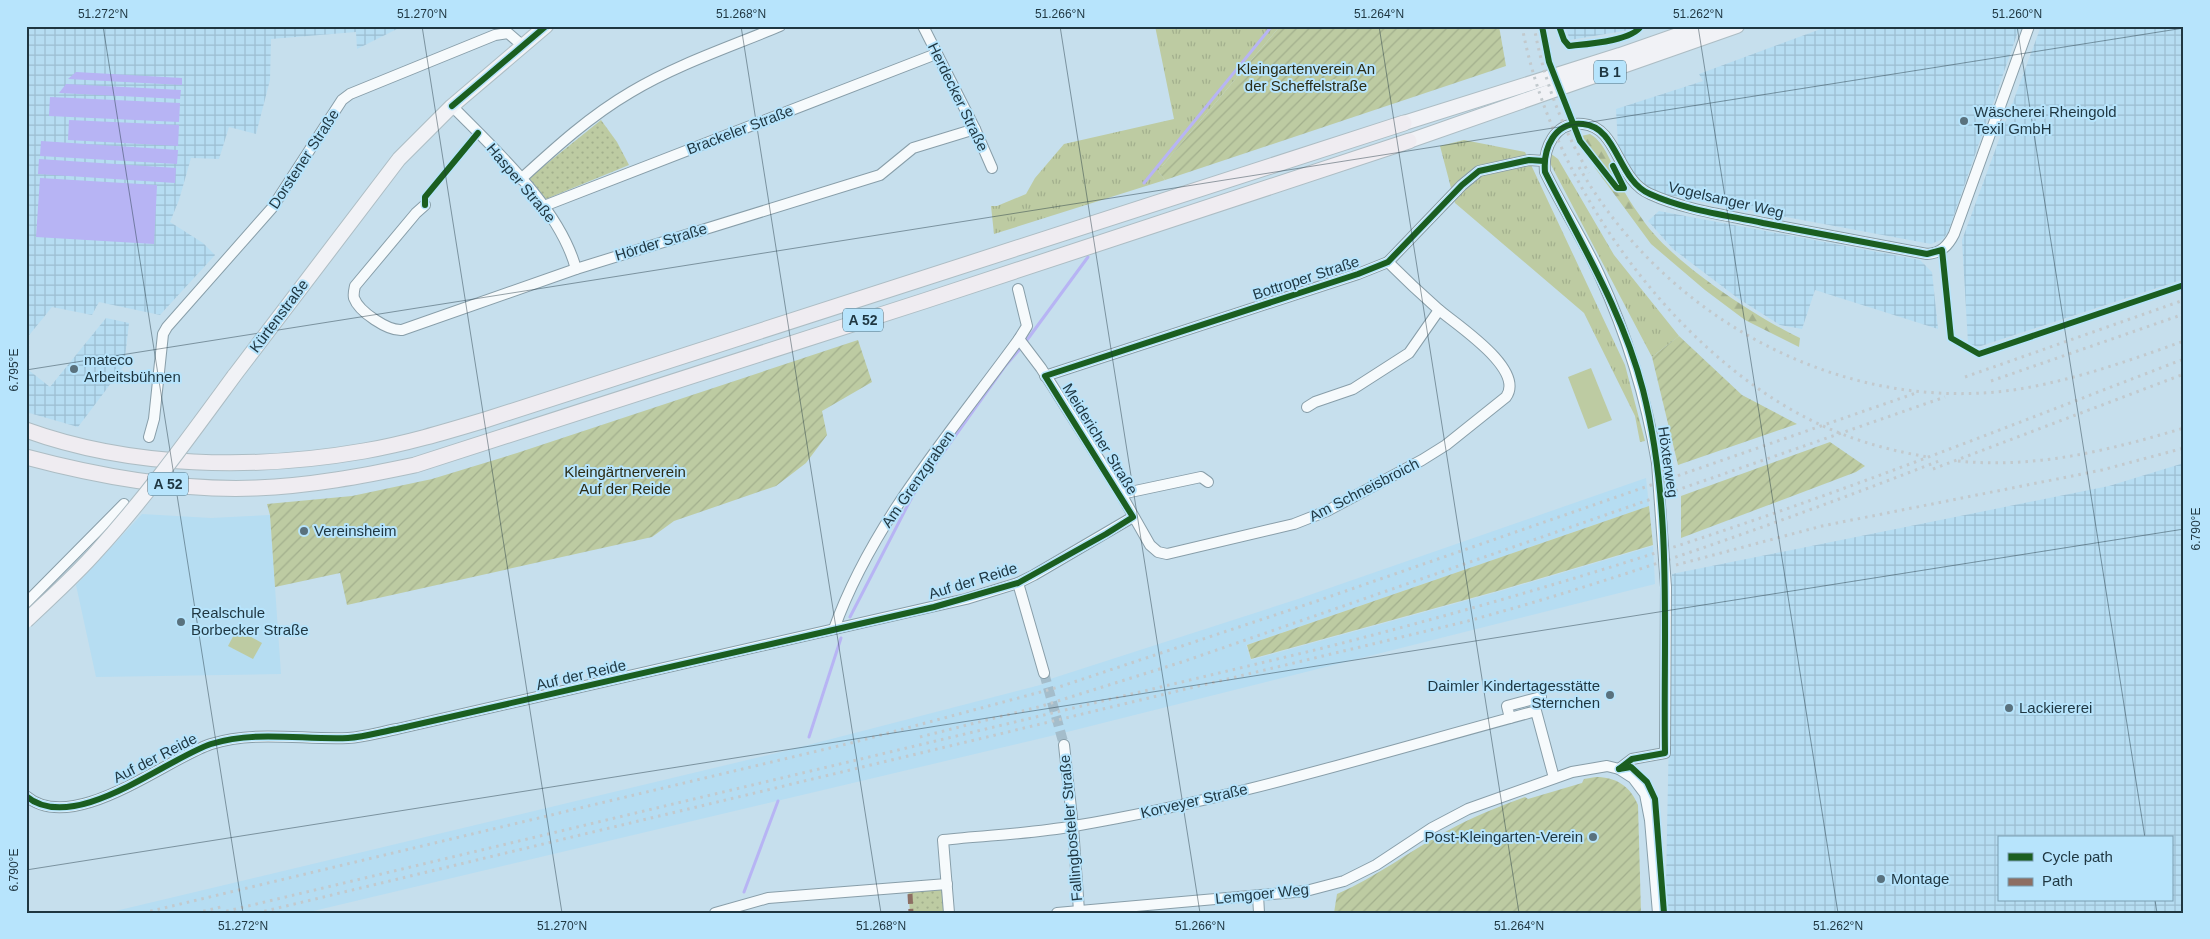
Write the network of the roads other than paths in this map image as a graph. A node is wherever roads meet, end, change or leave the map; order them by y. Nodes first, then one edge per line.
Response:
1 (546, 26) edge
2 (780, 26) edge
3 (923, 26) edge
4 (1703, 26) edge
5 (1737, 26) edge
6 (2029, 26) edge
7 (523, 46) junction
8 (936, 54) junction
9 (452, 106) junction
10 (1404, 123) joint
11 (975, 129) junction
12 (1409, 140) joint
13 (1547, 147) joint
14 (1544, 161) junction
15 (992, 168) dead end
16 (521, 179) junction
17 (425, 205) dead end
18 (544, 206) junction
19 (1388, 262) junction
20 (576, 269) junction
21 (1018, 289) dead end
22 (1439, 310) junction
23 (1019, 339) junction
24 (1046, 376) junction
25 (1307, 407) dead end
26 (26, 430) edge
27 (149, 437) dead end
28 (26, 457) edge
29 (1208, 482) dead end
30 (1121, 494) junction
31 (124, 504) dead end
32 (1133, 517) junction
33 (1018, 583) junction
34 (26, 603) edge
35 (26, 621) edge
36 (834, 629) junction
37 (1044, 673) tunnel mouth
38 (1536, 711) junction
39 (1510, 718) junction
40 (1064, 744) tunnel mouth
41 (1619, 769) junction
42 (1554, 778) junction
43 (26, 796) edge
44 (1073, 826) junction
45 (947, 884) junction
46 (1258, 895) junction
47 (1078, 911) junction
48 (715, 913) edge
49 (949, 913) edge
50 (1058, 913) edge
51 (1260, 913) edge
52 (1658, 913) edge

1 - 7 main road, Kürtenstraße
2 - 16 street
3 - 8 street, Herdecker Straße
4 - 10 main road, B 1
5 - 12 main road, B 1
6 - 13 street, Vogelsanger Weg
7 - 9 main road, Kürtenstraße
7 - 27 street, Dorstener Straße
8 - 11 street, Herdecker Straße
8 - 18 street, Brackeler Straße
9 - 16 street, Hasper Straße
9 - 35 main road, Kürtenstraße, bridge
10 - 26 highway, A 52
11 - 15 street, Herdecker Straße
11 - 20 street, Hörder Straße
12 - 28 highway, A 52
13 - 14 street, Höxterweg
14 - 19 street, Bottroper Straße
14 - 41 street, Höxterweg, bridge
16 - 18 street, Hasper Straße
17 - 20 street, Hörder Straße
18 - 20 street, Hasper Straße
19 - 22 street
19 - 24 street, Bottroper Straße
21 - 23 street
22 - 25 street
22 - 32 street, Am Schneisbroich
23 - 24 street, Meidericher Straße
23 - 36 street, Am Grenzgraben
24 - 30 street, Meidericher Straße
29 - 30 street, Meidericher Straße
30 - 32 street, Meidericher Straße
31 - 34 street
32 - 33 street, Auf der Reide
33 - 36 street, Auf der Reide
33 - 37 street
36 - 43 street, Auf der Reide
38 - 39 street, Korveyer Straße
38 - 39 street
38 - 42 street
39 - 44 street, Korveyer Straße
40 - 44 street, Fallingbosteler Straße
41 - 42 street, Lemgoer Weg
41 - 52 street
42 - 46 street, Lemgoer Weg
44 - 45 street, Korveyer Straße
44 - 47 street, Fallingbosteler Straße
45 - 48 street
45 - 49 street, Korveyer Straße
46 - 47 street, Lemgoer Weg
46 - 51 street
47 - 50 street, Lemgoer Weg

